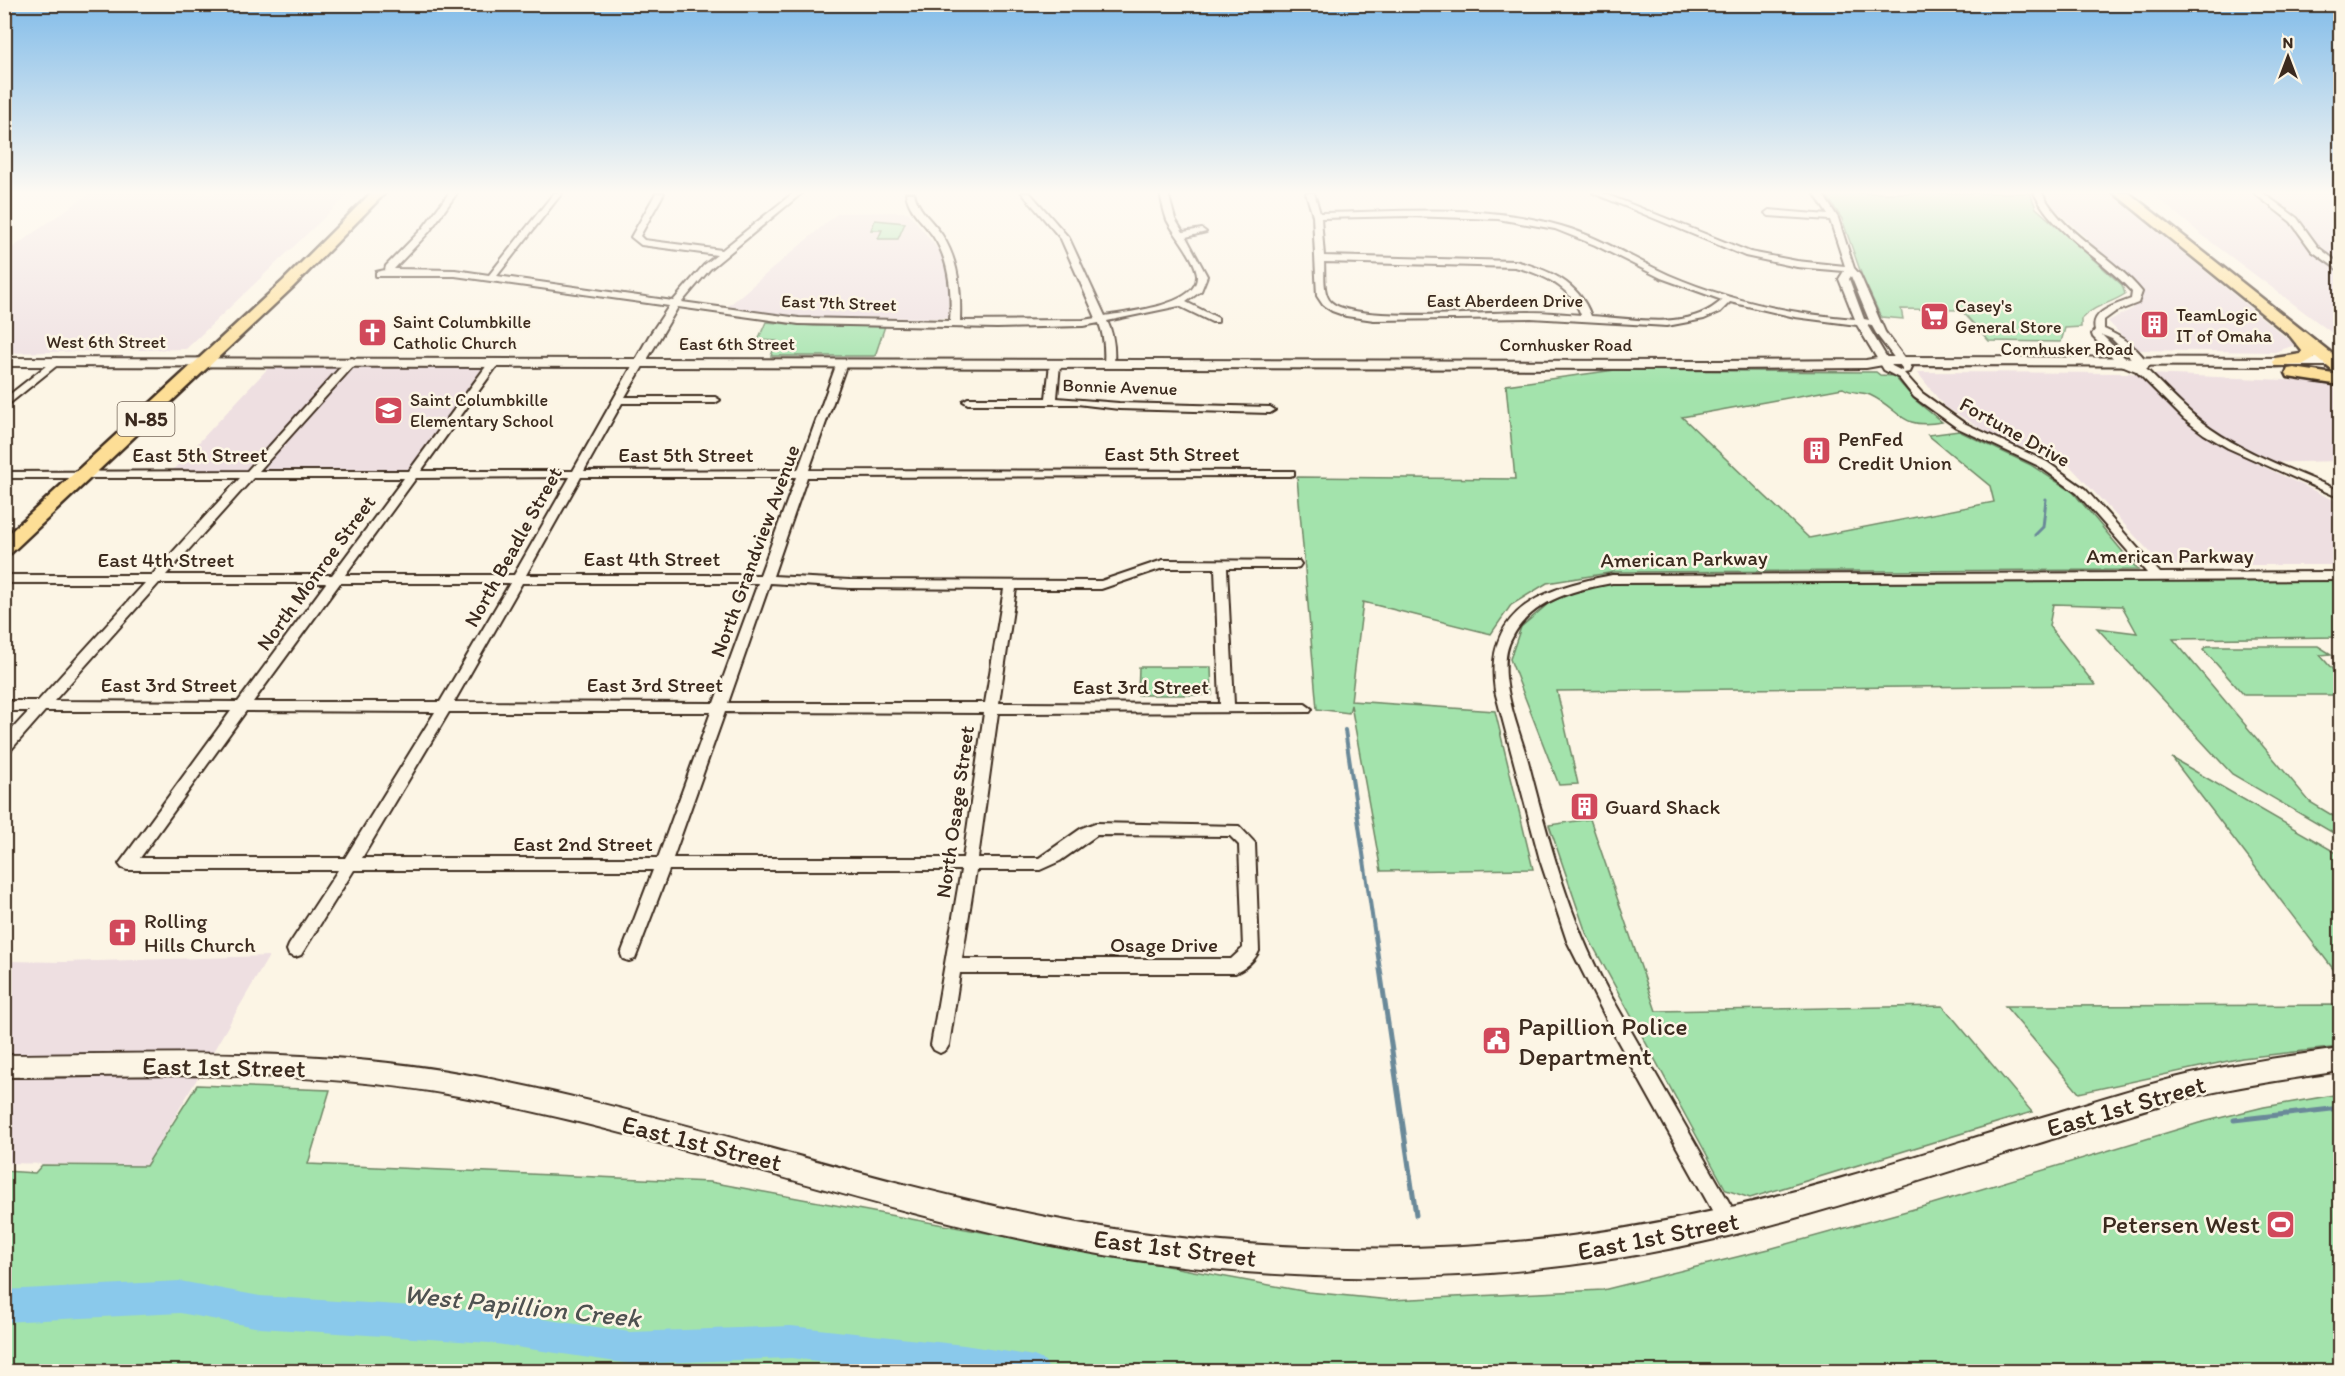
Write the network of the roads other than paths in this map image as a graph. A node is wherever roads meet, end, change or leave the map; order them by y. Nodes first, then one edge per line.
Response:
1 (302, 257) edge
2 (314, 257) edge
3 (399, 257) edge
4 (507, 257) edge
5 (719, 257) edge
6 (949, 257) edge
7 (1074, 257) edge
8 (1193, 257) edge
9 (1628, 257) edge
10 (1764, 257) edge
11 (1846, 257) edge
12 (2098, 257) edge
13 (2201, 257) edge
14 (2219, 257) edge
15 (2326, 257) edge
16 (1320, 259) joint
17 (2340, 268) edge
18 (1850, 269) junction
19 (491, 278) junction
20 (1729, 298) junction
21 (1180, 303) junction
22 (675, 304) junction
23 (1587, 318) junction
24 (1102, 320) junction
25 (1215, 320) dead end
26 (1860, 322) junction
27 (1876, 323) junction
28 (955, 324) junction
29 (2100, 331) junction
30 (2293, 331) junction
31 (2339, 360) edge
32 (202, 361) junction
33 (4, 362) edge
34 (56, 362) junction
35 (352, 362) junction
36 (2123, 362) junction
37 (494, 363) junction
38 (639, 363) junction
39 (842, 363) junction
40 (1266, 363) joint
41 (1055, 364) junction
42 (1109, 364) junction
43 (2141, 365) junction
44 (1897, 367) junction
45 (2287, 367) junction
46 (2340, 380) edge
47 (618, 400) junction
48 (715, 400) dead end
49 (968, 401) dead end
50 (1051, 401) junction
51 (4, 405) edge
52 (1270, 410) dead end
53 (1290, 473) dead end
54 (4, 475) edge
55 (83, 475) junction
56 (248, 475) junction
57 (412, 475) junction
58 (576, 475) junction
59 (802, 475) junction
60 (2340, 495) edge
61 (4, 549) edge
62 (1221, 564) junction
63 (1296, 564) dead end
64 (2156, 576) junction
65 (2340, 576) edge
66 (4, 579) edge
67 (155, 579) junction
68 (336, 579) junction
69 (517, 579) junction
70 (765, 579) junction
71 (1011, 585) junction
72 (4, 706) edge
73 (42, 706) junction
74 (244, 706) junction
75 (444, 706) junction
76 (720, 707) junction
77 (991, 707) junction
78 (1227, 708) junction
79 (1305, 709) dead end
80 (4, 748) edge
81 (127, 864) joint
82 (351, 864) junction
83 (1038, 864) joint
84 (663, 865) junction
85 (969, 865) junction
86 (295, 950) dead end
87 (629, 954) dead end
88 (953, 966) junction
89 (940, 1045) dead end
90 (2340, 1060) edge
91 (4, 1066) edge
92 (1730, 1223) junction

1 - 32 main road, N-85
2 - 32 main road, N-85
3 - 19 street, East 7th Street
4 - 19 street
5 - 22 street, North Beadle Street
6 - 28 street
7 - 24 street
8 - 21 street
9 - 20 street
10 - 18 street
11 - 18 street
12 - 29 street
13 - 30 main road
14 - 31 main road
15 - 17 street
16 - 23 street
16 - 23 street, East Aberdeen Drive
18 - 26 street
18 - 27 street
19 - 22 street, East 7th Street
20 - 23 street, East Aberdeen Drive
20 - 26 street
21 - 24 street, East 7th Street
21 - 25 street
22 - 28 street, East 7th Street
22 - 38 street, North Beadle Street
24 - 28 street, East 7th Street
24 - 42 street
26 - 27 street
26 - 44 street
27 - 44 street
29 - 36 street
29 - 43 street
30 - 31 main road
30 - 45 main road
31 - 45 main road, Cornhusker Road
32 - 34 main road, West 6th Street
32 - 35 main road, East 6th Street
32 - 55 main road, N-85
33 - 34 main road, West 6th Street
34 - 51 street
35 - 37 main road, East 6th Street
35 - 56 street
36 - 43 main road, Cornhusker Road
36 - 44 main road, Cornhusker Road
37 - 38 main road, East 6th Street
37 - 57 street, North Monroe Street
38 - 39 main road, East 6th Street
38 - 47 street, North Beadle Street
39 - 41 main road, East 6th Street
39 - 59 street, North Grandview Avenue
40 - 42 main road, East 6th Street
40 - 44 main road, Cornhusker Road
41 - 42 main road, East 6th Street
41 - 50 street
43 - 44 main road, Cornhusker Road
43 - 45 main road, Cornhusker Road
43 - 60 street
44 - 64 street, Fortune Drive
45 - 46 main road
47 - 48 street
47 - 58 street, North Beadle Street
49 - 50 street, Bonnie Avenue
50 - 52 street, Bonnie Avenue
53 - 59 street, East 5th Street
54 - 55 street, East 5th Street
55 - 56 street, East 5th Street
55 - 61 main road, N-85
56 - 57 street, East 5th Street
56 - 67 street
57 - 58 street, East 5th Street
57 - 68 street, North Monroe Street
58 - 59 street, East 5th Street
58 - 69 street, North Beadle Street
59 - 70 street, North Grandview Avenue
62 - 63 street, East 4th Street
62 - 71 street, East 4th Street
62 - 78 street
64 - 65 street, American Parkway
64 - 92 street, American Parkway
66 - 67 street, East 4th Street
67 - 68 street, East 4th Street
67 - 73 street
68 - 69 street, East 4th Street
68 - 74 street, North Monroe Street
69 - 70 street, East 4th Street
69 - 75 street, North Beadle Street
70 - 71 street, East 4th Street
70 - 76 street, North Grandview Avenue
71 - 77 street, North Osage Street
72 - 73 street, East 3rd Street
73 - 74 street, East 3rd Street
73 - 80 street
74 - 75 street, East 3rd Street
74 - 81 street, North Monroe Street
75 - 76 street, East 3rd Street
75 - 82 street, North Beadle Street
76 - 77 street, East 3rd Street
76 - 84 street, North Grandview Avenue
77 - 78 street, East 3rd Street
77 - 85 street, North Osage Street
78 - 79 street, East 3rd Street
81 - 82 street, East 2nd Street
82 - 84 street, East 2nd Street
82 - 86 street, North Beadle Street
83 - 85 street, East 2nd Street
83 - 88 street, Osage Drive
84 - 85 street, East 2nd Street
84 - 87 street, North Grandview Avenue
85 - 88 street, North Osage Street
88 - 89 street, North Osage Street
90 - 92 main road, East 1st Street
91 - 92 main road, East 1st Street

